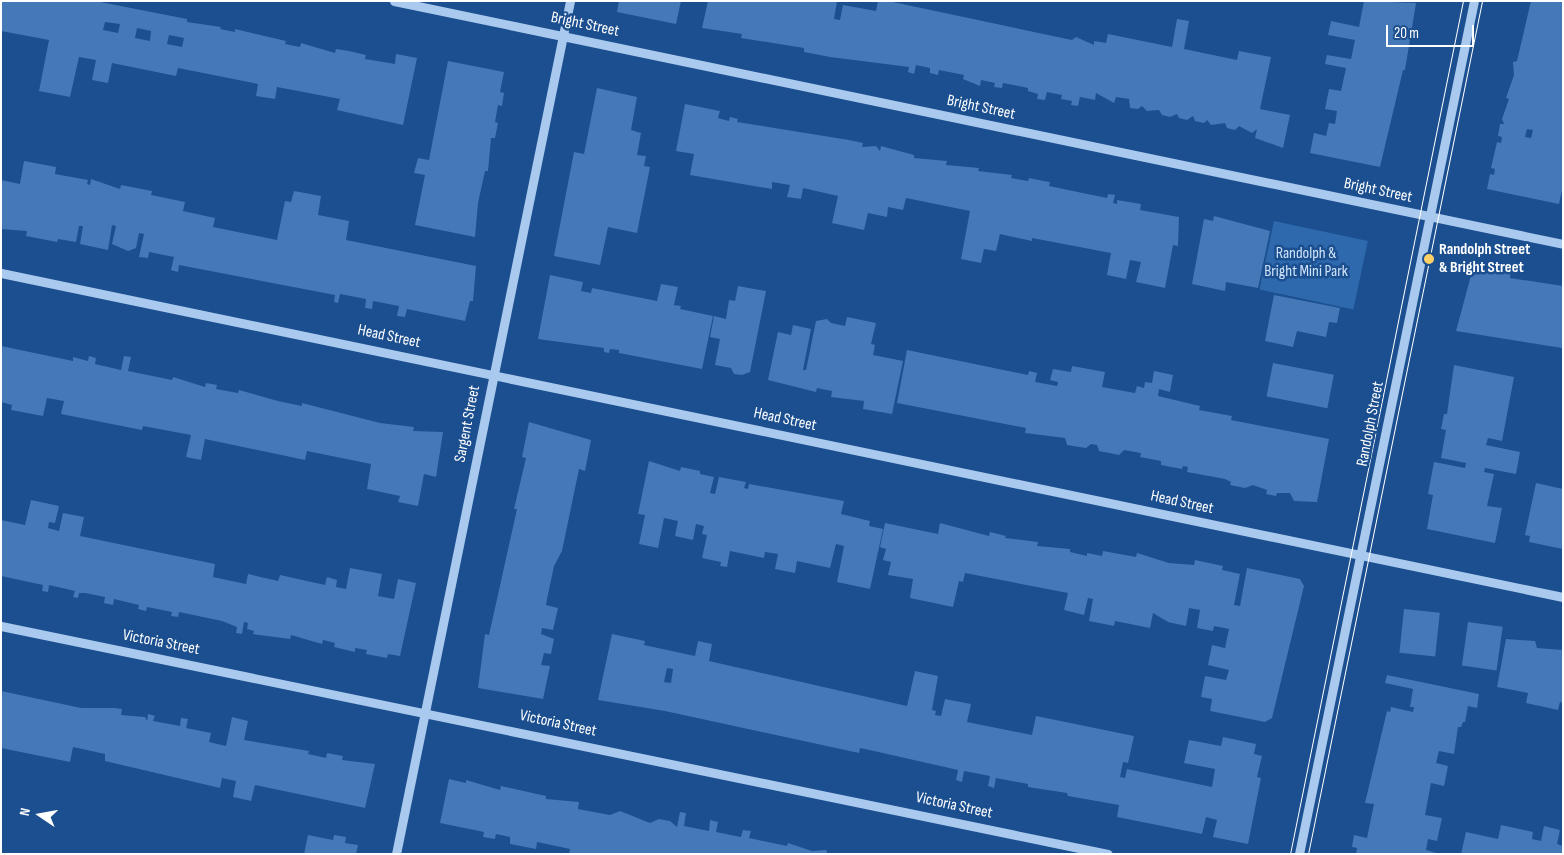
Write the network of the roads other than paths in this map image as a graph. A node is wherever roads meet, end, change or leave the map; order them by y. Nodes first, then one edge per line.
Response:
1 (394, 1) edge
2 (570, 1) edge
3 (1474, 1) edge
4 (563, 36) junction
5 (1428, 217) junction
6 (1563, 244) edge
7 (1, 273) edge
8 (494, 374) junction
9 (1360, 557) junction
10 (1563, 597) edge
11 (1, 626) edge
12 (425, 712) junction
13 (396, 854) edge
14 (1108, 854) edge
15 (1299, 854) edge

1 - 4 street, Bright Street
2 - 4 street, Sargent Street
3 - 5 street, Randolph Street
4 - 5 street, Bright Street
4 - 8 street, Sargent Street
5 - 6 street, Bright Street
5 - 9 street, Randolph Street
7 - 8 street, Head Street
8 - 9 street, Head Street
8 - 12 street, Sargent Street
9 - 10 street, Head Street
9 - 15 street, Randolph Street
11 - 12 street, Victoria Street
12 - 13 street, Sargent Street
12 - 14 street, Victoria Street

